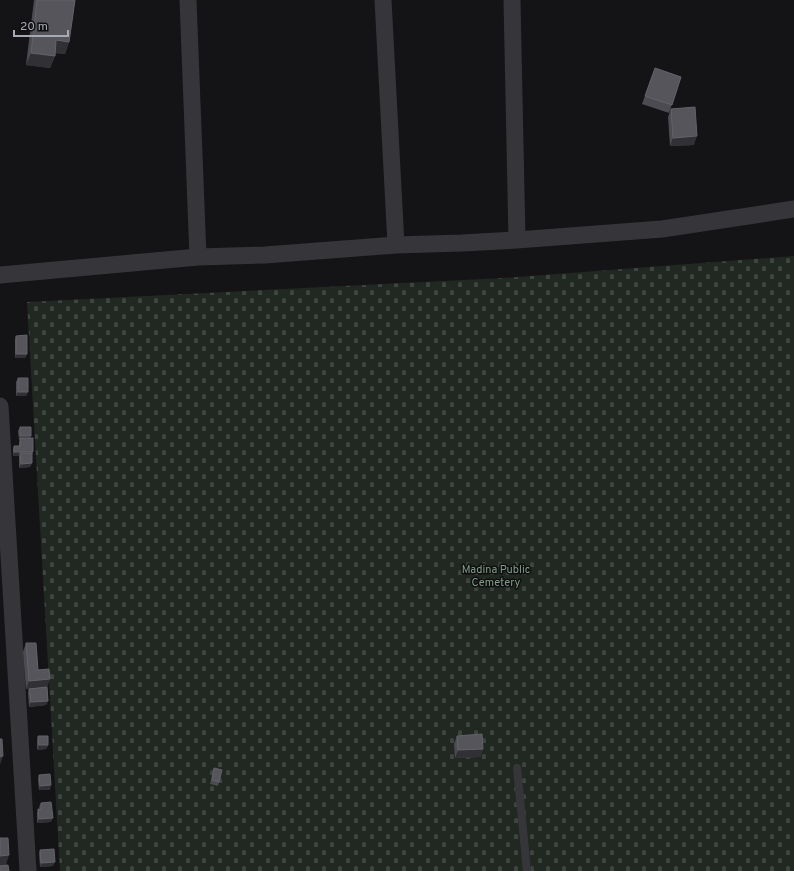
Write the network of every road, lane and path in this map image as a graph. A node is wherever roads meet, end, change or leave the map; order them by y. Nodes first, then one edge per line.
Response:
1 (188, 0) edge
2 (383, 0) edge
3 (512, 0) edge
4 (794, 209) edge
5 (517, 240) junction
6 (396, 245) junction
7 (198, 257) junction
8 (0, 275) edge
9 (0, 406) edge
10 (517, 768) dead end
11 (28, 871) edge
12 (527, 871) edge

1 - 7 street
2 - 6 street
3 - 5 street
4 - 5 street
5 - 6 street
6 - 7 street
7 - 8 street
9 - 11 street
10 - 12 lane

